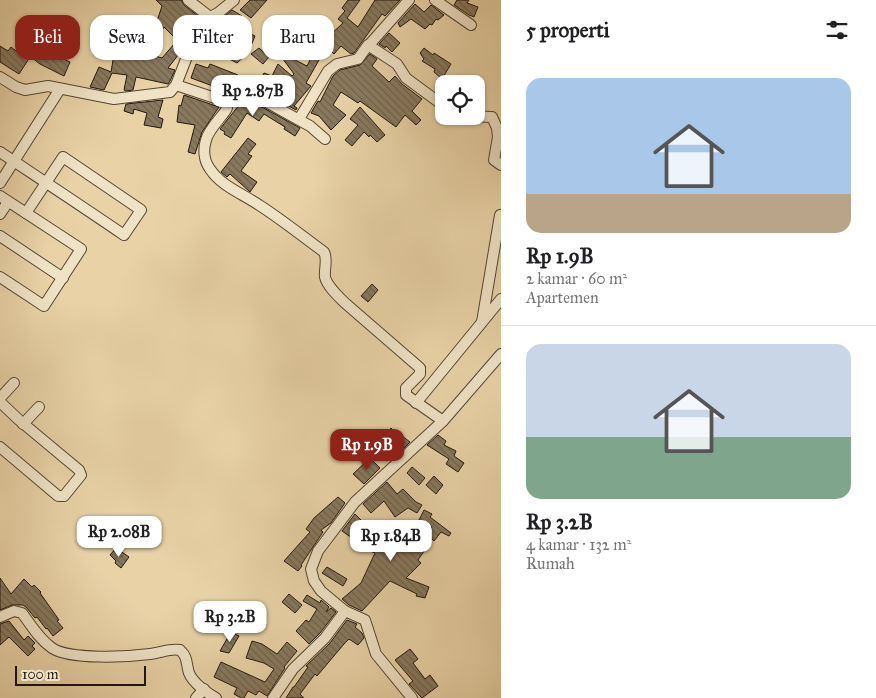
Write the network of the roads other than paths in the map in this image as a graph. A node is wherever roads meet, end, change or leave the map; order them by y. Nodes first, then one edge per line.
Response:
1 (188, 0) edge
2 (234, 0) edge
3 (409, 0) edge
4 (436, 0) edge
5 (207, 15) edge
6 (215, 15) edge
7 (471, 25) dead end
8 (369, 45) junction
9 (186, 60) edge
10 (0, 77) edge
11 (176, 85) junction
12 (60, 89) junction
13 (435, 99) edge
14 (224, 102) junction
15 (485, 117) edge
16 (299, 119) junction
17 (325, 138) dead end
18 (0, 152) edge
19 (15, 162) junction
20 (501, 165) edge
21 (47, 183) junction
22 (0, 184) edge
23 (4, 199) edge
24 (0, 214) edge
25 (26, 214) junction
26 (500, 215) edge
27 (0, 236) edge
28 (0, 277) edge
29 (63, 278) junction
30 (501, 299) edge
31 (482, 323) junction
32 (501, 354) edge
33 (14, 384) dead end
34 (416, 403) junction
35 (1, 404) edge
36 (39, 407) dead end
37 (443, 421) junction
38 (23, 424) junction
39 (0, 447) edge
40 (345, 611) junction
41 (0, 617) edge
42 (204, 689) junction
43 (196, 698) edge
44 (216, 698) edge
45 (273, 698) edge
46 (412, 698) edge

1 - 5 street
2 - 6 street
3 - 8 street
4 - 7 street
8 - 13 street
8 - 16 street
9 - 11 street
10 - 12 street
11 - 12 street
11 - 14 street
12 - 19 street
14 - 16 street
14 - 34 street
15 - 20 street
16 - 17 street
18 - 19 street
19 - 21 street
19 - 22 street
21 - 21 street
21 - 25 street
23 - 24 street
23 - 25 street
25 - 29 street
26 - 31 street
27 - 29 street
28 - 29 street
30 - 31 street
31 - 34 street
32 - 37 street
33 - 35 street
34 - 37 street
35 - 38 street
36 - 38 street
37 - 40 street
38 - 39 street
40 - 45 street
40 - 46 street
41 - 42 street
42 - 43 street
42 - 44 street

